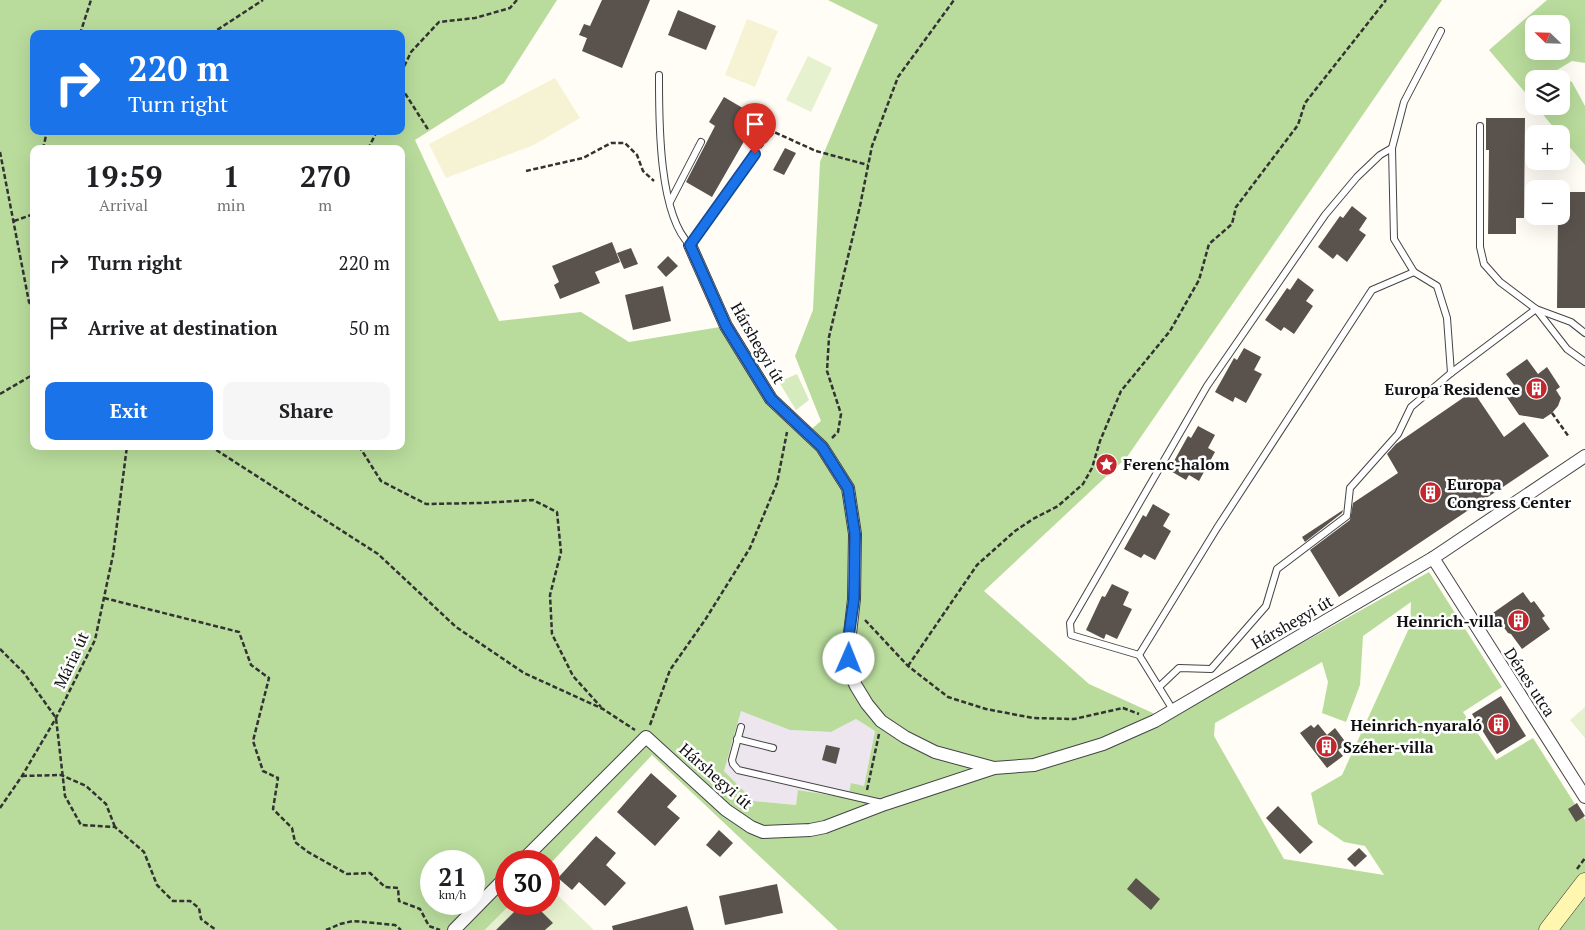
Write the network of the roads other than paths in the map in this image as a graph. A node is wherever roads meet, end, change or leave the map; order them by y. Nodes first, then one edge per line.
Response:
1 (1441, 31) dead end
2 (659, 75) dead end
3 (1480, 126) dead end
4 (701, 142) dead end
5 (1392, 148) junction
6 (755, 154) road end
7 (670, 202) junction
8 (690, 245) junction
9 (1414, 272) junction
10 (1536, 309) junction
11 (1585, 333) edge
12 (1585, 362) edge
13 (1451, 373) junction
14 (1585, 456) edge
15 (1433, 558) junction
16 (1139, 655) junction
17 (1159, 687) junction
18 (1173, 710) junction
19 (741, 727) dead end
20 (737, 739) junction
21 (773, 748) dead end
22 (994, 768) junction
23 (1585, 797) edge
24 (885, 804) junction
25 (533, 850) edge
26 (1585, 882) edge
27 (495, 888) edge
28 (454, 930) edge
29 (1548, 930) edge

1 - 5 lane
2 - 7 lane
3 - 10 lane
4 - 7 lane
5 - 9 lane
5 - 16 lane
6 - 8 lane
7 - 8 lane
8 - 22 street, Hárshegyi út
9 - 13 lane
9 - 16 lane
10 - 11 lane
10 - 12 lane
10 - 13 lane
13 - 17 lane
14 - 15 street, Hárshegyi út
15 - 18 street, Hárshegyi út
15 - 23 street, Dénes utca
16 - 17 lane
17 - 18 lane
18 - 22 street, Hárshegyi út
19 - 20 lane
20 - 21 lane
20 - 24 lane
22 - 24 street, Hárshegyi út
24 - 25 street, Hárshegyi út
26 - 29 main road
27 - 28 street

